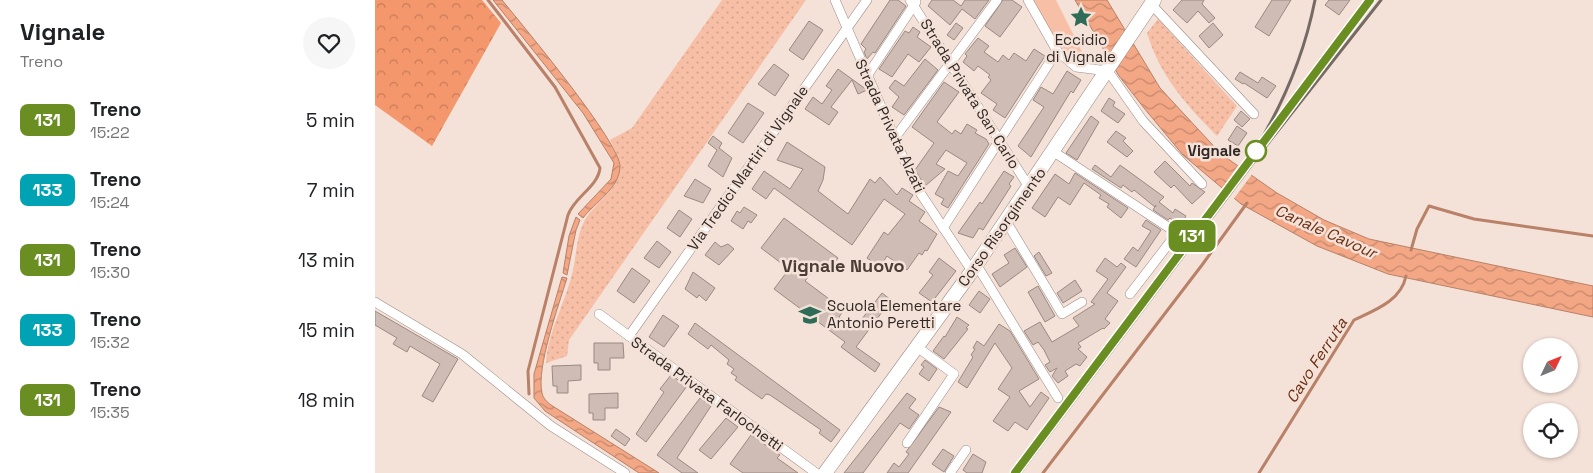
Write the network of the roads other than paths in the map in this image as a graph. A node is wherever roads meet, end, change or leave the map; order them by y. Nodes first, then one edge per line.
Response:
1 (835, 0) edge
2 (867, 0) edge
3 (997, 0) edge
4 (1028, 0) edge
5 (914, 2) edge
6 (1153, 2) edge
7 (847, 28) junction
8 (1057, 51) junction
9 (951, 62) junction
10 (1109, 69) junction
11 (867, 76) junction
12 (1253, 114) dead end
13 (894, 139) junction
14 (999, 139) junction
15 (1054, 152) junction
16 (1202, 184) dead end
17 (1029, 187) junction
18 (1006, 221) junction
19 (943, 228) junction
20 (974, 267) junction
21 (1130, 294) dead end
22 (375, 302) edge
23 (1082, 302) dead end
24 (599, 314) dead end
25 (629, 336) junction
26 (917, 347) junction
27 (1058, 398) dead end
28 (907, 443) dead end
29 (966, 450) dead end
30 (625, 473) edge
31 (816, 473) edge
32 (825, 473) edge
33 (950, 473) edge

1 - 7 street, Strada Privata Alzati
2 - 7 street, Via Tredici Martiri di Vignale
3 - 9 street
4 - 8 street
5 - 9 street, Strada Privata San Carlo
5 - 11 street
6 - 10 main road, Corso Risorgimento
6 - 12 street
7 - 11 street, Strada Privata Alzati
7 - 25 street, Via Tredici Martiri di Vignale
8 - 10 street
8 - 14 street
9 - 13 street
9 - 14 street, Strada Privata San Carlo
10 - 15 main road, Corso Risorgimento
10 - 16 street
11 - 13 street, Strada Privata Alzati
13 - 19 street, Strada Privata Alzati
14 - 17 street, Strada Privata San Carlo
14 - 19 street
15 - 17 main road, Corso Risorgimento
15 - 21 street
17 - 18 main road, Corso Risorgimento
18 - 20 main road, Corso Risorgimento
18 - 23 street
19 - 20 street, Strada Privata Alzati
20 - 26 main road, Corso Risorgimento
20 - 27 street, Strada Privata Alzati
22 - 30 street
24 - 25 street, Strada Privata Farlochetti
25 - 31 street, Strada Privata Farlochetti
26 - 28 street
26 - 32 main road, Corso Risorgimento
29 - 33 street

